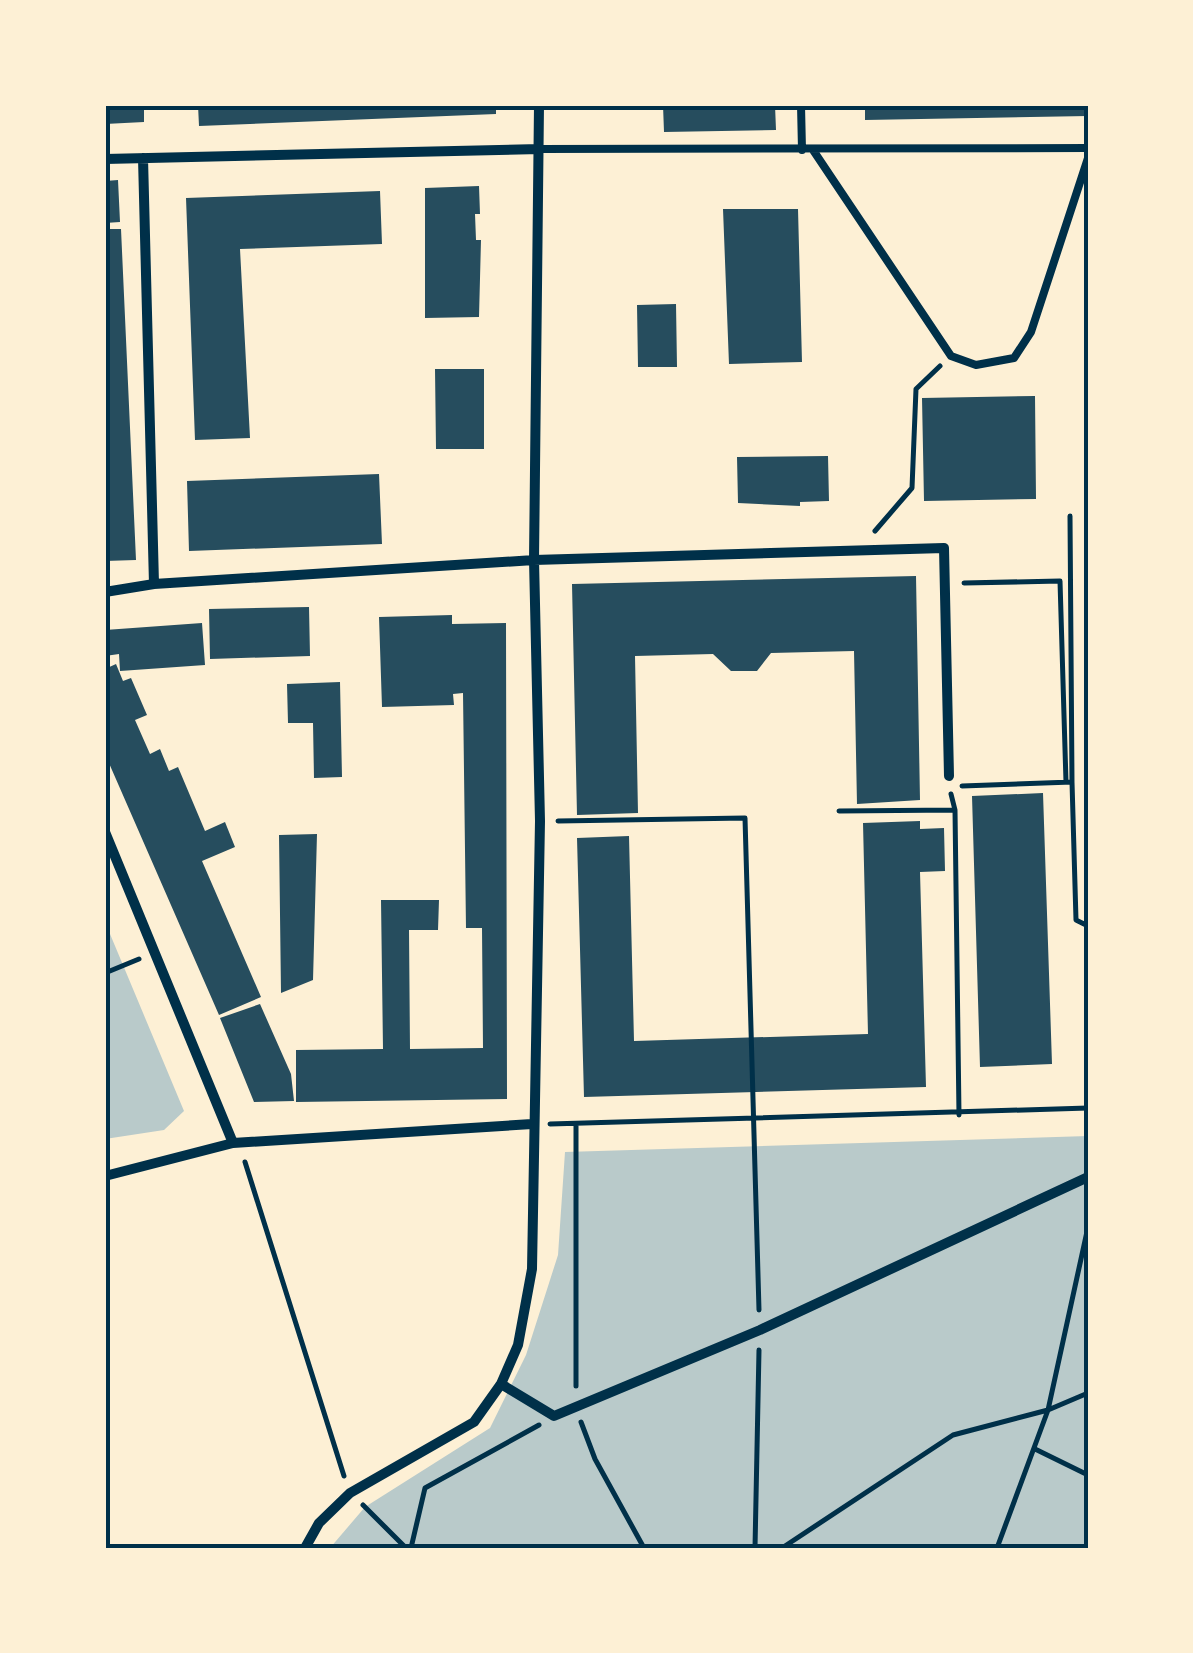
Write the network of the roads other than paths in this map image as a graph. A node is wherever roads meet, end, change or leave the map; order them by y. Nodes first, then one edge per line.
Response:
1 (539, 105) edge
2 (801, 105) edge
3 (1088, 148) edge
4 (540, 149) junction
5 (802, 150) junction
6 (814, 150) junction
7 (105, 158) edge
8 (143, 158) junction
9 (1088, 158) edge
10 (534, 560) junction
11 (154, 584) junction
12 (105, 592) edge
13 (949, 776) dead end
14 (105, 832) edge
15 (532, 1124) junction
16 (233, 1142) junction
17 (105, 1176) edge
18 (1088, 1176) edge
19 (500, 1384) junction
20 (305, 1548) edge

1 - 4 street
2 - 5 lane
3 - 6 lane
4 - 5 lane
4 - 8 street
4 - 10 street
5 - 6 lane
6 - 9 lane
7 - 8 street
8 - 11 street
10 - 11 street
10 - 13 street
10 - 15 street
11 - 12 street
14 - 16 street
15 - 16 street
15 - 19 street
16 - 17 street
18 - 19 street
19 - 20 street

